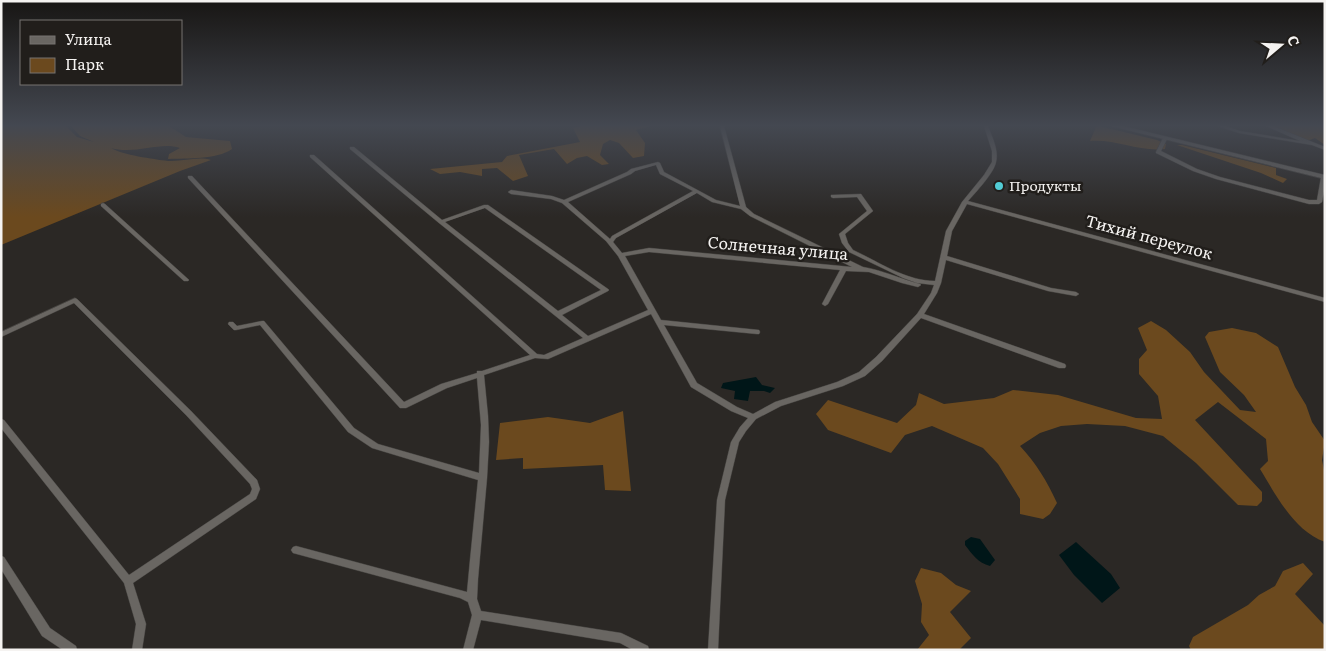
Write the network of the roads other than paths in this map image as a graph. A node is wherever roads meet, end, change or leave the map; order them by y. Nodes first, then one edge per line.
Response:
1 (312, 156) dead end
2 (362, 156) edge
3 (730, 156) edge
4 (994, 156) edge
5 (1167, 156) edge
6 (1238, 156) edge
7 (190, 177) dead end
8 (1324, 177) edge
9 (696, 191) junction
10 (511, 192) dead end
11 (833, 196) dead end
12 (564, 202) junction
13 (966, 202) junction
14 (103, 205) dead end
15 (743, 208) junction
16 (441, 222) junction
17 (610, 243) junction
18 (621, 255) junction
19 (943, 258) junction
20 (861, 268) junction
21 (844, 269) junction
22 (186, 280) dead end
23 (938, 283) junction
24 (928, 284) junction
25 (1076, 294) dead end
26 (1325, 300) edge
27 (825, 304) dead end
28 (651, 311) junction
29 (558, 314) junction
30 (920, 315) junction
31 (658, 322) junction
32 (231, 324) dead end
33 (757, 332) dead end
34 (1, 335) edge
35 (587, 338) junction
36 (535, 356) junction
37 (1062, 366) dead end
38 (480, 373) junction
39 (753, 417) junction
40 (1, 422) edge
41 (484, 478) junction
42 (296, 550) dead end
43 (1, 560) edge
44 (128, 581) junction
45 (472, 598) junction
46 (477, 615) junction
47 (72, 650) edge
48 (137, 650) edge
49 (468, 650) edge
50 (644, 650) edge
51 (713, 650) edge

1 - 36 street
2 - 16 street
3 - 15 street
4 - 13 street
5 - 8 street
6 - 8 main road
7 - 38 street
9 - 12 street, Солнечная улица
9 - 15 street, Солнечная улица
9 - 17 street
10 - 12 street
11 - 24 street
12 - 17 street
13 - 19 street
13 - 26 street, Тихий переулок
14 - 22 street
15 - 20 street, Солнечная улица
16 - 29 street
16 - 29 street
17 - 18 street
18 - 21 street, Солнечная улица
18 - 28 street
19 - 23 street
19 - 25 street
20 - 21 street, Солнечная улица
20 - 24 street
21 - 27 street
23 - 24 street
23 - 30 street
28 - 31 street
28 - 35 street
29 - 35 street
30 - 37 street
30 - 39 street
31 - 33 street
31 - 39 street
32 - 41 street
34 - 44 street
35 - 36 street
36 - 38 street
38 - 41 street
39 - 51 street
40 - 44 street
41 - 45 street
42 - 45 street
43 - 47 street
44 - 48 street
45 - 46 street
46 - 49 street
46 - 50 street

